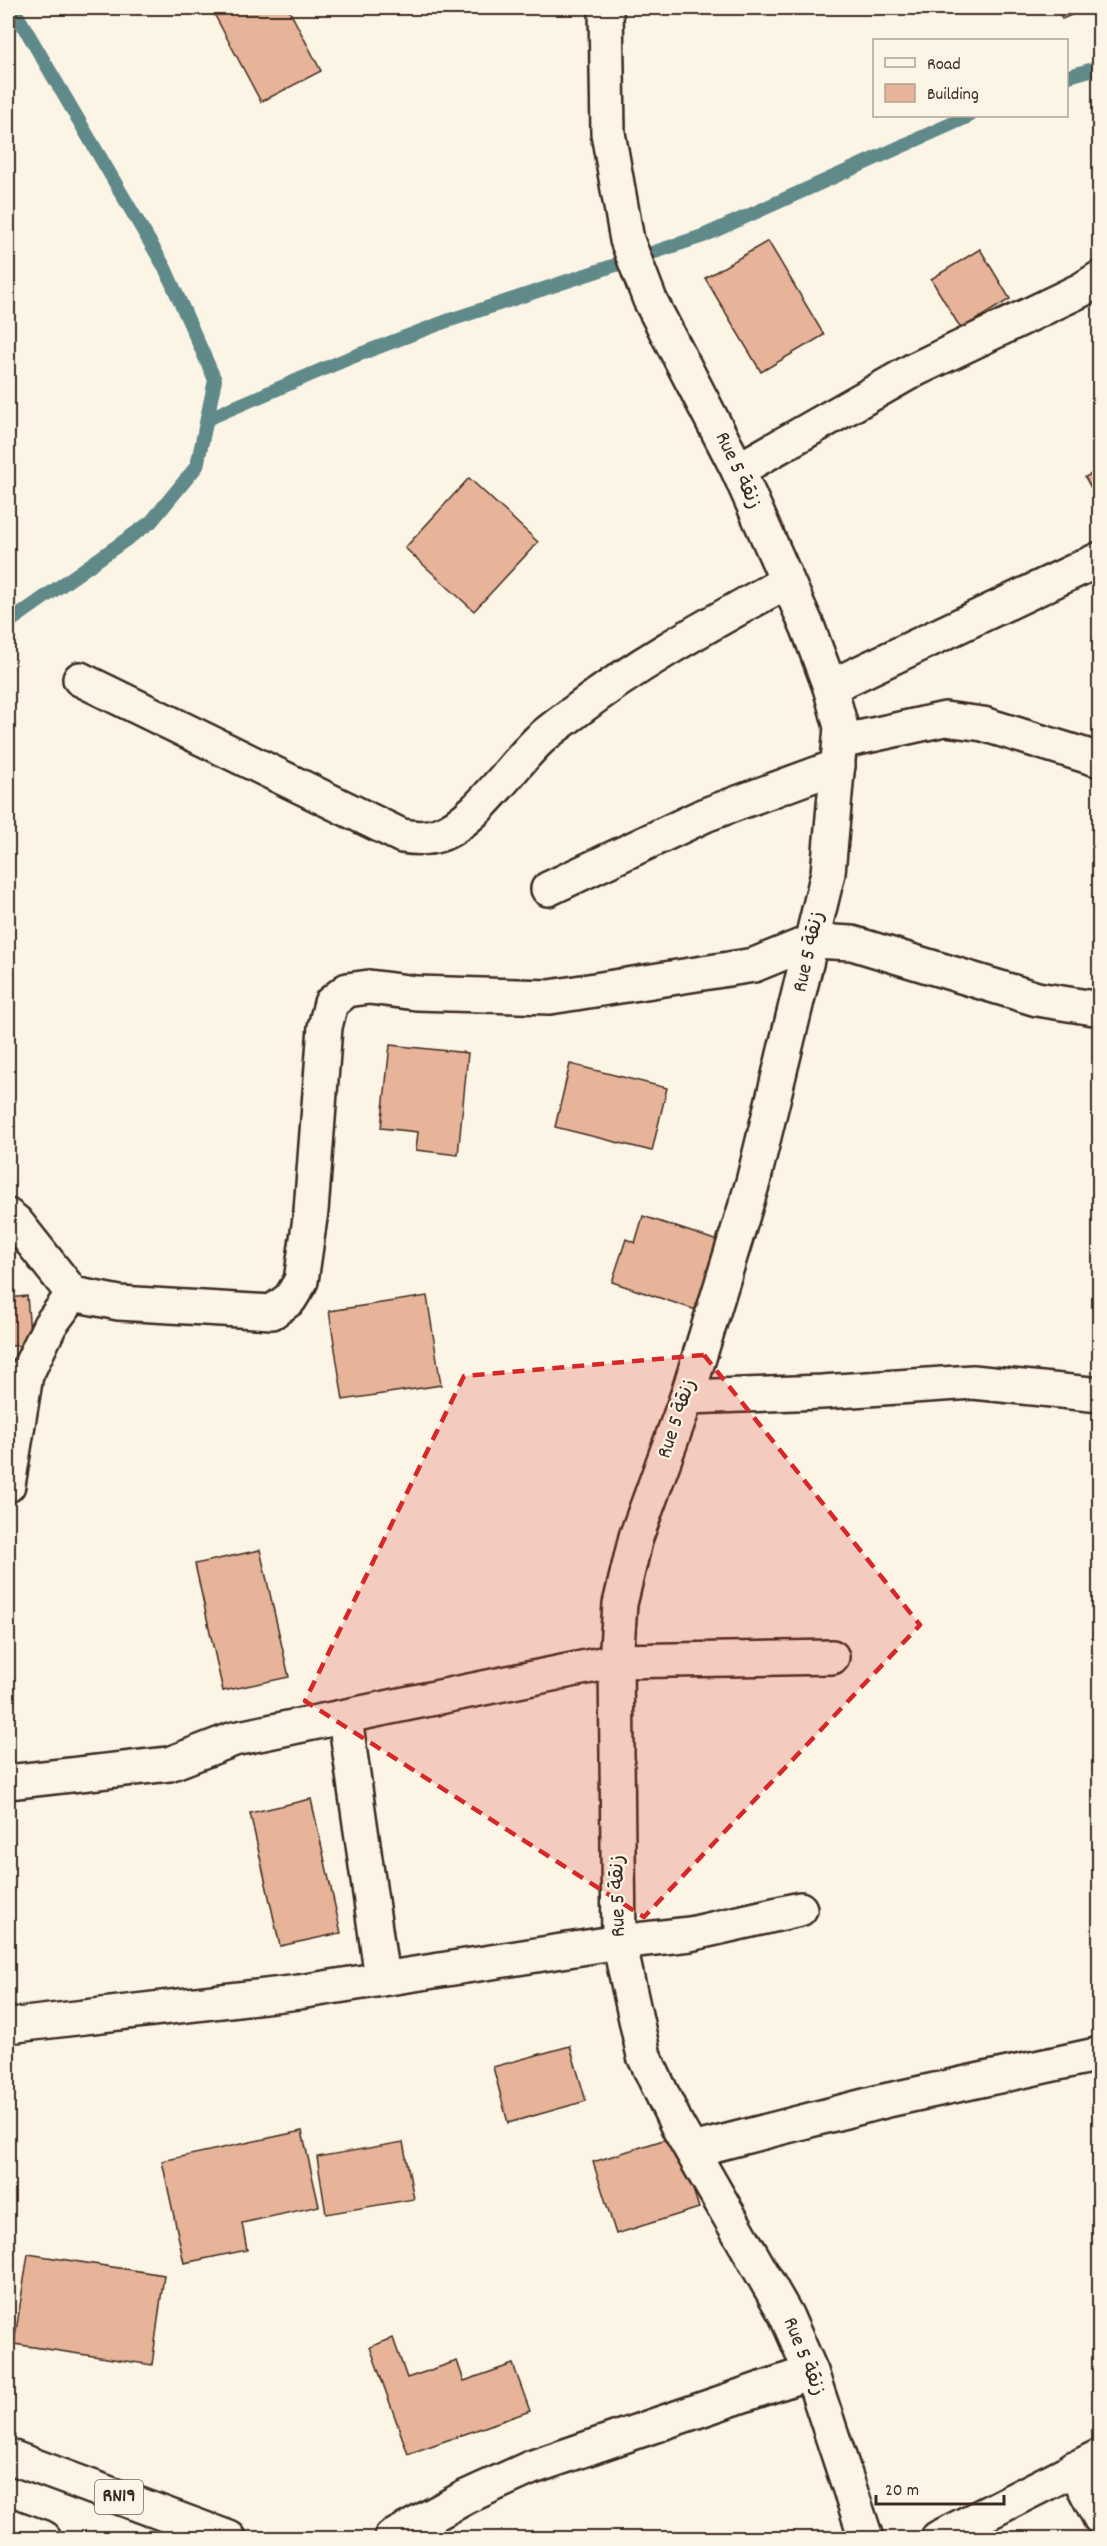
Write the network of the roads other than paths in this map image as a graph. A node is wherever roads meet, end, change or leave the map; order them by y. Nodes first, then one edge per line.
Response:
1 (606, 8) edge
2 (1100, 278) edge
3 (738, 470) junction
4 (1100, 558) edge
5 (786, 582) junction
6 (80, 679) dead end
7 (830, 687) junction
8 (839, 754) junction
9 (1100, 759) edge
10 (548, 889) dead end
11 (813, 941) junction
12 (1100, 1009) edge
13 (8, 1216) edge
14 (73, 1294) junction
15 (1100, 1395) edge
16 (687, 1397) junction
17 (8, 1485) edge
18 (832, 1657) dead end
19 (616, 1661) junction
20 (345, 1718) junction
21 (8, 1782) edge
22 (801, 1909) dead end
23 (619, 1942) junction
24 (382, 1977) junction
25 (8, 2026) edge
26 (1100, 2054) edge
27 (693, 2150) junction
28 (811, 2372) junction
29 (8, 2456) edge
30 (1087, 2462) edge
31 (1100, 2518) edge
32 (8, 2525) edge
33 (44, 2538) edge
34 (229, 2538) edge
35 (391, 2538) edge
36 (866, 2538) edge
37 (938, 2538) edge

1 - 3 main road, Rue 5 زنقة
2 - 3 main road
3 - 5 main road, Rue 5 زنقة
4 - 7 main road
5 - 6 main road
5 - 7 main road, Rue 5 زنقة
7 - 8 main road, Rue 5 زنقة
8 - 9 main road
8 - 10 main road
8 - 11 main road, Rue 5 زنقة
11 - 12 main road
11 - 14 main road
11 - 16 main road, Rue 5 زنقة
13 - 14 main road
14 - 17 main road
15 - 16 main road
16 - 19 main road, Rue 5 زنقة
18 - 19 main road
19 - 20 main road
19 - 23 main road, Rue 5 زنقة
20 - 21 main road
20 - 24 main road
22 - 23 main road
23 - 24 main road
23 - 27 main road, Rue 5 زنقة
24 - 25 main road
26 - 27 main road
27 - 28 main road, Rue 5 زنقة
28 - 35 main road
28 - 36 main road, Rue 5 زنقة
29 - 34 main road, RN19
30 - 31 main road
30 - 37 main road
32 - 33 main road

